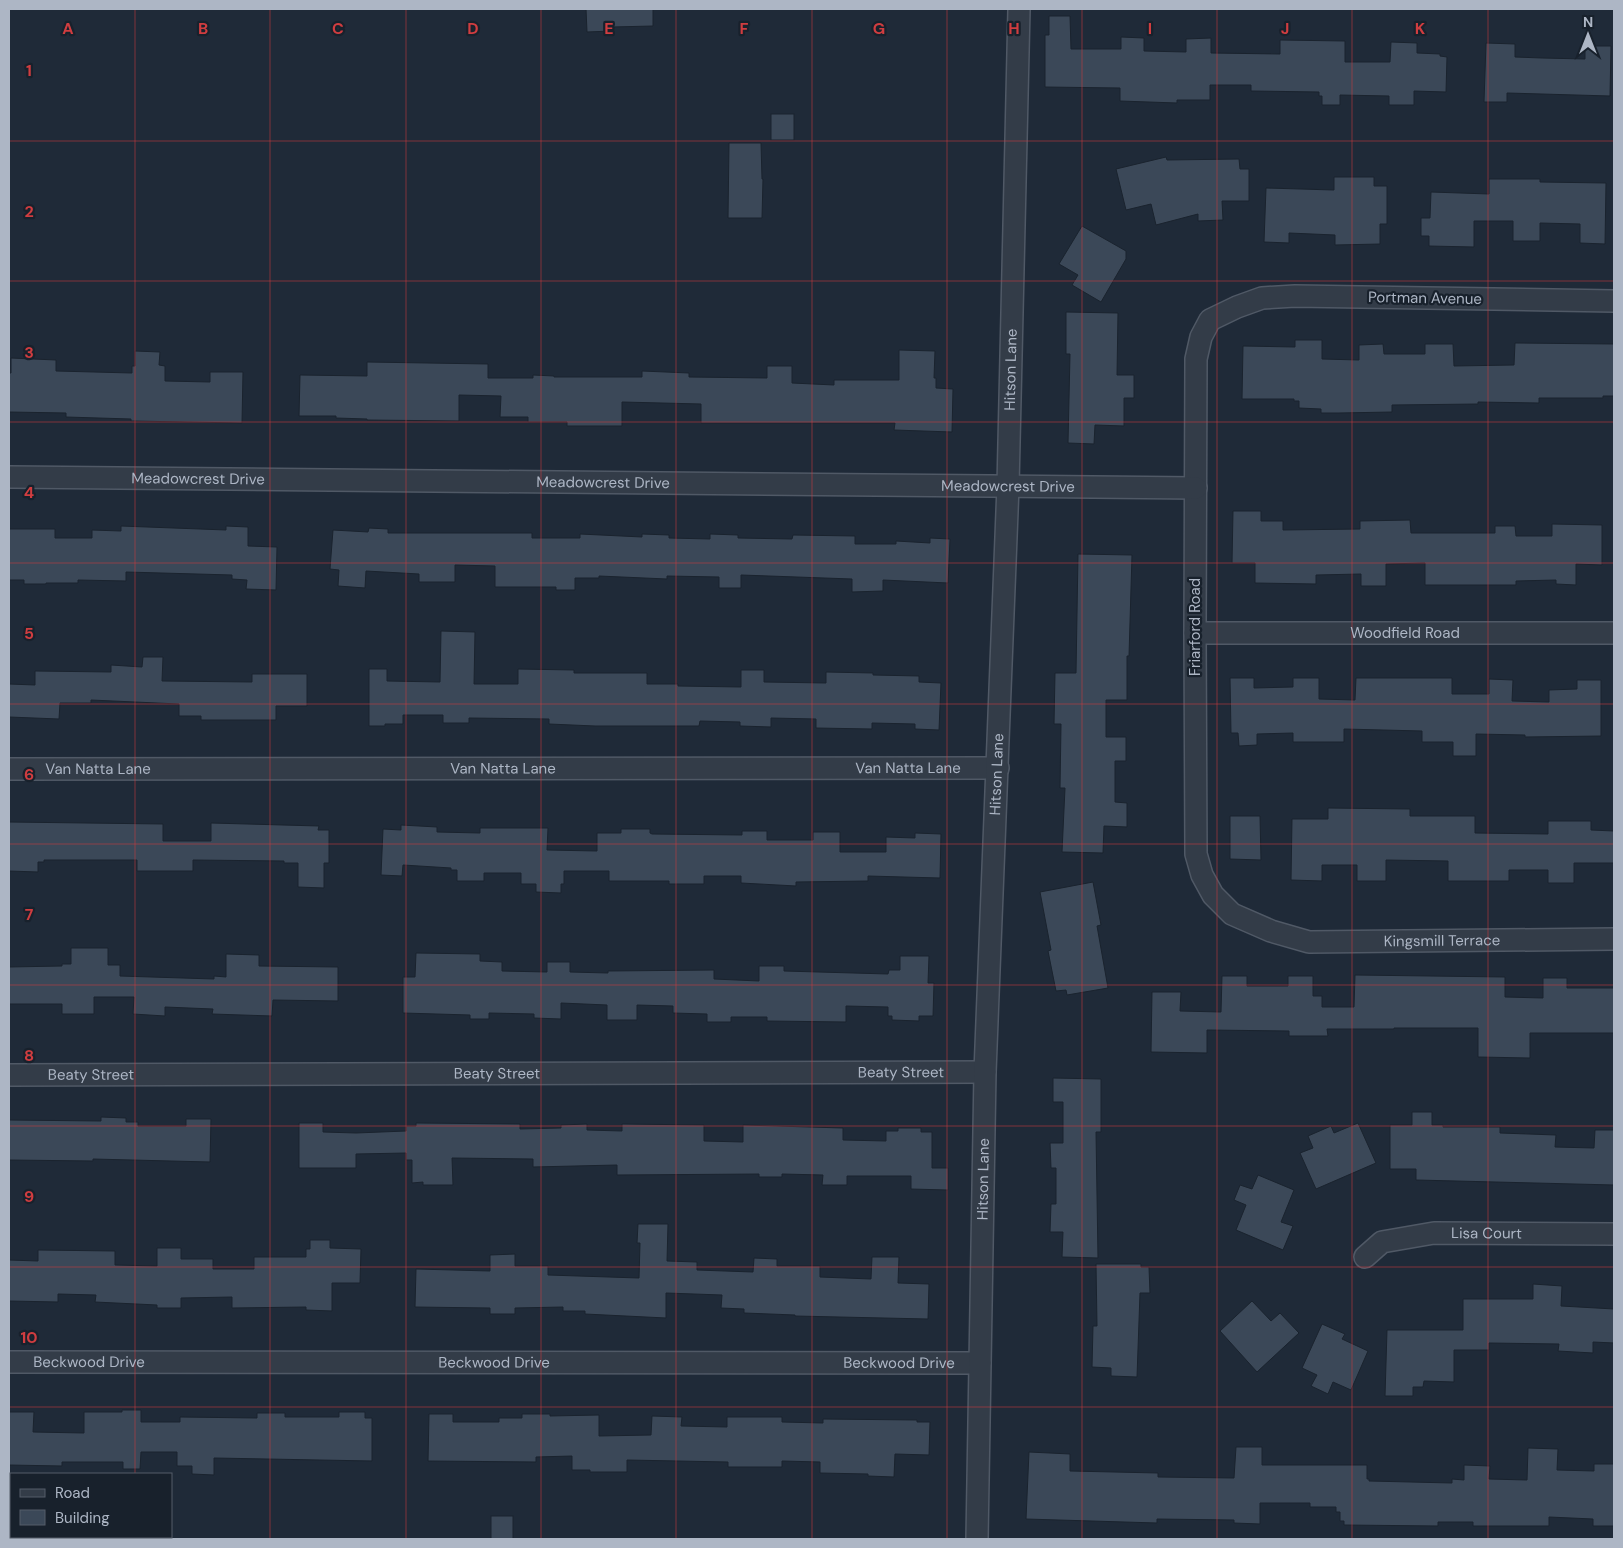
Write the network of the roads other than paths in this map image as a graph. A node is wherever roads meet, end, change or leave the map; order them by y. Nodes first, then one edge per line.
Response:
1 (1019, 9) edge
2 (1614, 301) edge
3 (1237, 307) joint
4 (9, 477) edge
5 (1008, 486) junction
6 (1196, 488) junction
7 (1195, 633) junction
8 (1614, 633) edge
9 (998, 768) junction
10 (9, 770) edge
11 (1271, 931) joint
12 (1614, 939) edge
13 (985, 1072) junction
14 (9, 1075) edge
15 (1614, 1234) edge
16 (1365, 1257) dead end
17 (9, 1362) edge
18 (980, 1363) junction
19 (977, 1539) edge

1 - 5 street, Hitson Lane
2 - 3 street, Portman Avenue
3 - 6 street, Friarford Road
4 - 5 street, Meadowcrest Drive
5 - 6 street, Meadowcrest Drive
5 - 9 street, Hitson Lane
6 - 7 street, Friarford Road
7 - 8 street, Woodfield Road
7 - 11 street, Friarford Road
9 - 10 street, Van Natta Lane
9 - 13 street, Hitson Lane
11 - 12 street, Kingsmill Terrace
13 - 14 street, Beaty Street
13 - 18 street, Hitson Lane
15 - 16 street, Lisa Court
17 - 18 street, Beckwood Drive
18 - 19 street, Hitson Lane

